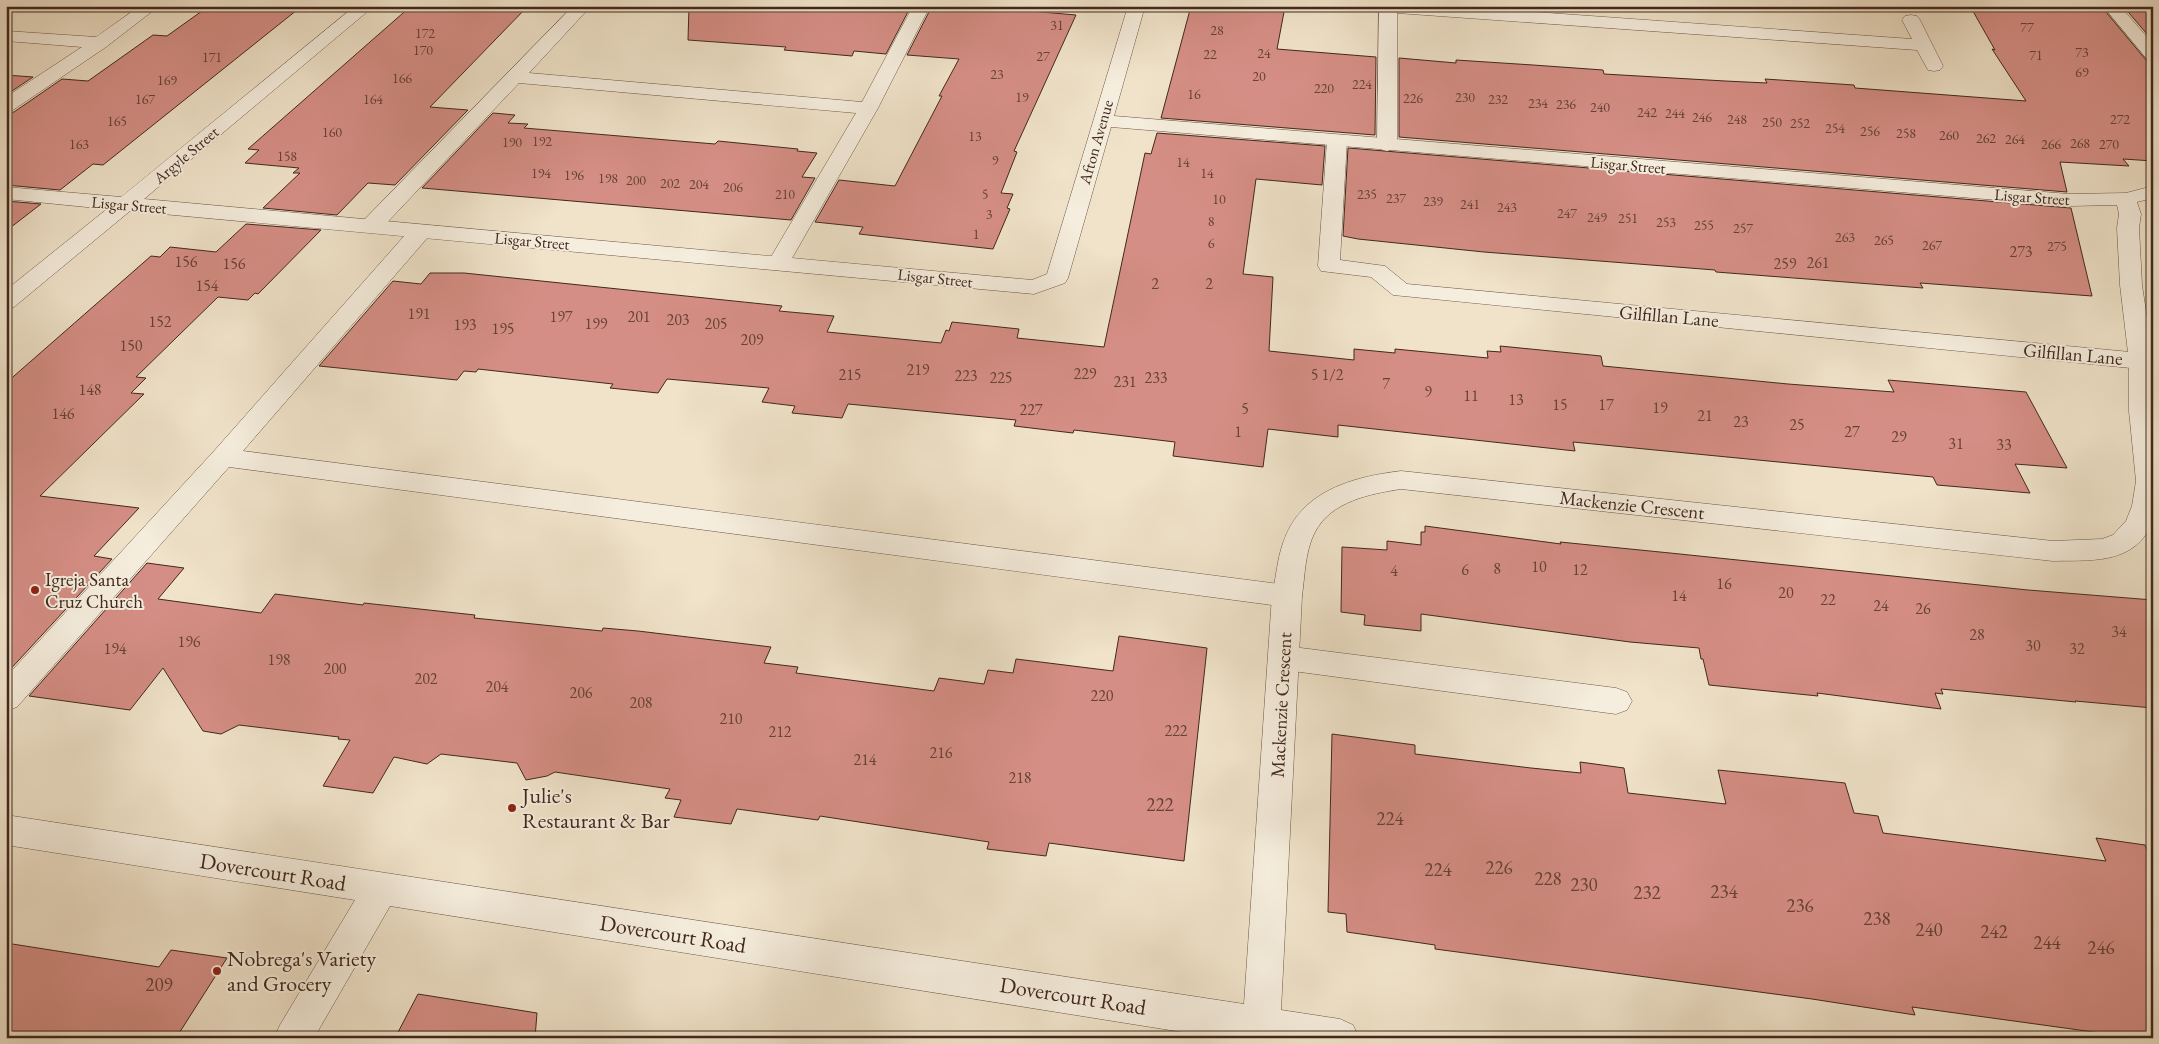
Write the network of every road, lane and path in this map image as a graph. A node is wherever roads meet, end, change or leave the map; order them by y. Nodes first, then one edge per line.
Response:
1 (151, 6) edge
2 (366, 6) edge
3 (583, 6) edge
4 (922, 6) edge
5 (1137, 6) edge
6 (1388, 6) edge
7 (2111, 6) edge
8 (1911, 20) dead end
9 (6, 36) edge
10 (100, 43) junction
11 (1922, 45) junction
12 (2153, 54) edge
13 (1934, 66) dead end
14 (516, 77) junction
15 (6, 106) edge
16 (868, 108) junction
17 (1102, 121) junction
18 (1337, 141) junction
19 (1387, 145) junction
20 (6, 193) edge
21 (2140, 195) edge
22 (126, 205) junction
23 (372, 225) junction
24 (421, 231) junction
25 (779, 262) junction
26 (1056, 278) joint
27 (6, 302) edge
28 (2141, 361) junction
29 (223, 457) junction
30 (1287, 596) junction
31 (1285, 658) junction
32 (6, 698) edge
33 (1616, 701) dead end
34 (6, 830) edge
35 (381, 889) junction
36 (1262, 1026) junction
37 (293, 1038) edge
38 (1340, 1038) edge

1 - 10 street
2 - 22 street, Argyle Street
3 - 14 street
4 - 16 street
5 - 17 street, Afton Avenue
6 - 11 street
6 - 19 street
7 - 12 street
8 - 11 street
9 - 10 street
10 - 15 street
11 - 13 street
14 - 16 street
14 - 23 street
16 - 25 street
17 - 18 street, Lisgar Street
17 - 26 street, Afton Avenue
18 - 19 street, Lisgar Street
18 - 28 street, Gilfillan Lane
19 - 21 street, Lisgar Street
20 - 22 street, Lisgar Street
21 - 28 street, Mackenzie Crescent
22 - 23 street, Lisgar Street
22 - 27 street, Argyle Street
23 - 24 street, Lisgar Street
24 - 25 street, Lisgar Street
24 - 29 street
25 - 26 street, Lisgar Street
28 - 30 street, Mackenzie Crescent
29 - 30 street
29 - 32 street
30 - 31 street, Mackenzie Crescent
31 - 33 street
31 - 36 street, Mackenzie Crescent
34 - 35 street, Dovercourt Road
35 - 36 street, Dovercourt Road
35 - 37 street
36 - 38 street, Dovercourt Road

